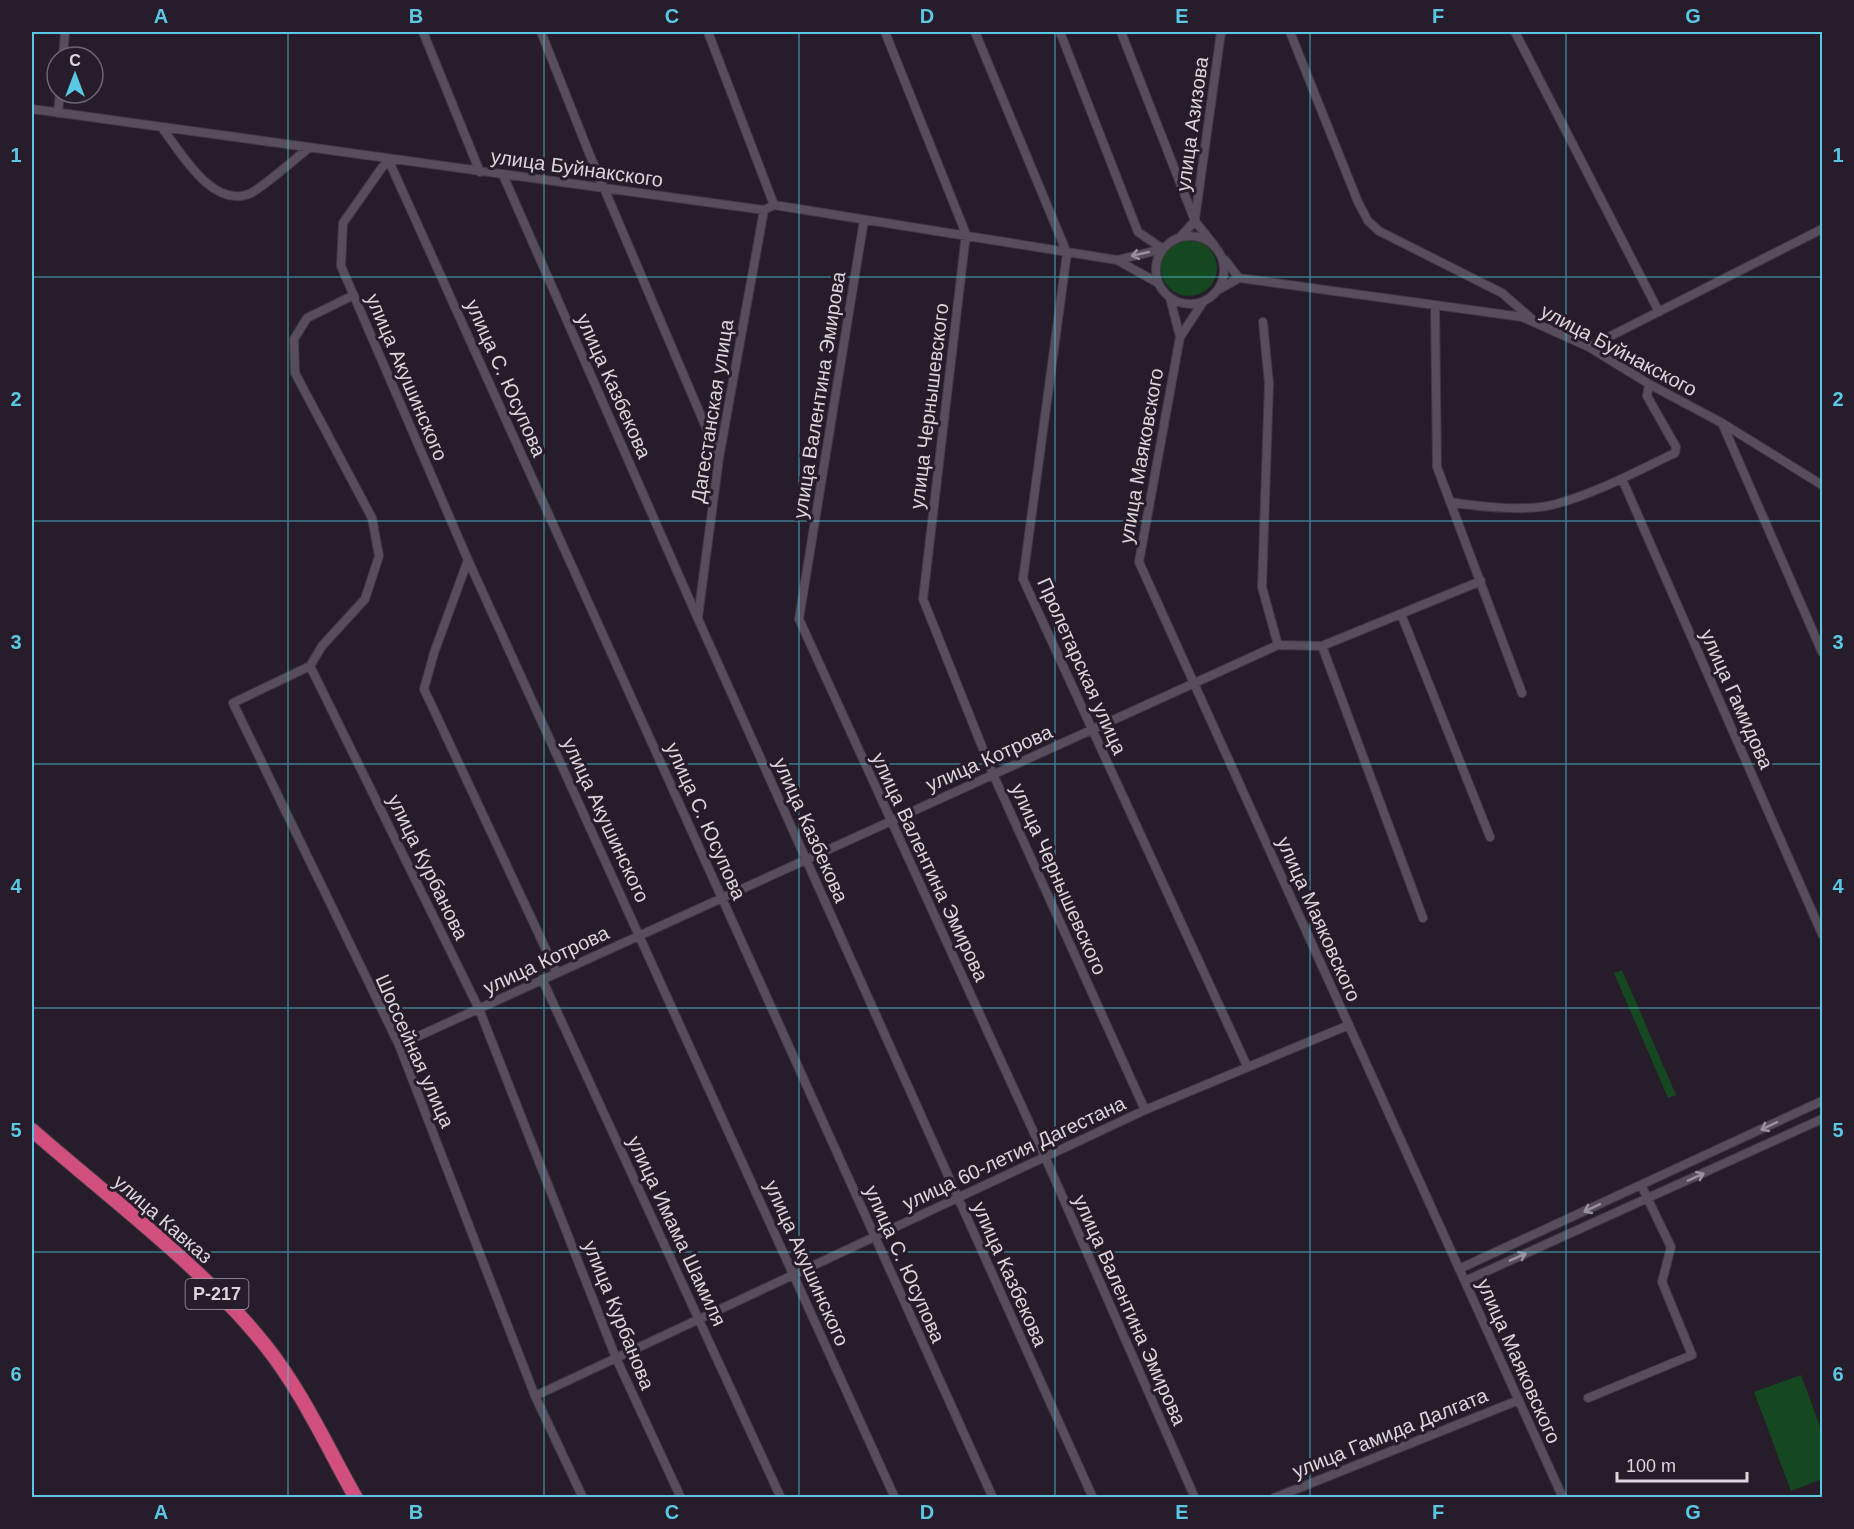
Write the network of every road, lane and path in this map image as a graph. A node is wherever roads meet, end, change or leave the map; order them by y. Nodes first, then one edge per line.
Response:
1 (423, 32) edge
2 (541, 32) edge
3 (708, 32) edge
4 (885, 32) edge
5 (975, 32) edge
6 (1060, 32) edge
7 (1121, 32) edge
8 (1221, 32) edge
9 (1290, 32) edge
10 (1515, 32) edge
11 (59, 105) edge
12 (32, 110) edge
13 (58, 113) junction
14 (162, 128) junction
15 (309, 148) junction
16 (388, 159) junction
17 (480, 172) junction
18 (503, 175) junction
19 (604, 188) junction
20 (774, 205) junction
21 (764, 210) junction
22 (864, 220) junction
23 (1195, 221) junction
24 (1822, 229) edge
25 (966, 234) junction
26 (1179, 237) junction
27 (1214, 245) junction
28 (1163, 249) junction
29 (1067, 253) junction
30 (1221, 254) junction
31 (1117, 260) junction
32 (1239, 278) junction
33 (1158, 283) junction
34 (1220, 289) junction
35 (354, 295) junction
36 (1170, 298) junction
37 (1203, 302) junction
38 (1435, 305) junction
39 (1659, 312) junction
40 (1263, 322) dead end
41 (1538, 324) junction
42 (1180, 337) junction
43 (1589, 347) junction
44 (1649, 384) junction
45 (1722, 423) junction
46 (719, 458) junction
47 (1622, 479) junction
48 (1822, 485) edge
49 (1450, 502) junction
50 (468, 560) junction
51 (1481, 581) junction
52 (1401, 614) junction
53 (698, 619) junction
54 (1278, 645) junction
55 (1322, 646) junction
56 (1822, 652) edge
57 (310, 666) junction
58 (1193, 683) junction
59 (1522, 693) dead end
60 (1092, 729) junction
61 (993, 774) junction
62 (891, 820) junction
63 (1490, 837) dead end
64 (806, 859) junction
65 (722, 897) junction
66 (1424, 918) dead end
67 (1822, 934) edge
68 (640, 935) junction
69 (557, 973) junction
70 (542, 979) junction
71 (479, 1009) junction
72 (1349, 1025) junction
73 (399, 1045) junction
74 (1247, 1066) junction
75 (1822, 1101) edge
76 (1145, 1110) junction
77 (1822, 1119) edge
78 (32, 1130) edge
79 (1744, 1137) junction
80 (1751, 1152) junction
81 (1045, 1157) junction
82 (1641, 1185) junction
83 (958, 1198) junction
84 (1648, 1198) junction
85 (874, 1237) junction
86 (1460, 1269) junction
87 (794, 1274) junction
88 (1465, 1281) junction
89 (700, 1318) junction
90 (616, 1358) junction
91 (535, 1396) junction
92 (1588, 1398) dead end
93 (1519, 1400) junction
94 (356, 1497) edge
95 (583, 1497) edge
96 (681, 1497) edge
97 (781, 1497) edge
98 (896, 1497) edge
99 (993, 1497) edge
100 (1093, 1497) edge
101 (1195, 1497) edge
102 (1274, 1497) edge
103 (1563, 1497) edge

1 - 17 street
2 - 19 street
3 - 20 street
4 - 25 street
5 - 29 street
6 - 28 street
7 - 23 street
8 - 23 street, улица Азизова
9 - 41 street
10 - 39 street
11 - 13 street
12 - 13 street, улица Буйнакского
13 - 14 street, улица Буйнакского
14 - 15 street, улица Буйнакского
14 - 15 street
15 - 16 street, улица Буйнакского
16 - 17 street, улица Буйнакского
16 - 35 street, улица Акушинского
16 - 65 street, улица С. Юсупова
17 - 18 street, улица Буйнакского
18 - 19 street, улица Буйнакского
18 - 53 street, улица Казбекова
19 - 21 street, улица Буйнакского
19 - 46 street
20 - 21 street
20 - 22 street
21 - 46 street, Дагестанская улица
22 - 25 street
22 - 62 street, улица Валентина Эмирова
23 - 26 street
23 - 27 street
24 - 39 street
25 - 29 street
25 - 61 street, улица Чернышевского
26 - 27 street
26 - 28 street
27 - 30 street
28 -> 31 street
28 - 33 street
29 - 31 street
29 - 60 street, Пролетарская улица
30 - 32 street
30 - 34 street
31 - 33 street
32 - 34 street
32 - 38 street, улица Буйнакского
33 - 36 street
34 - 37 street
35 - 50 street, улица Акушинского
35 - 57 street
36 - 37 street
36 - 42 street
37 - 42 street
38 - 41 street, улица Буйнакского
38 - 49 street
39 - 43 street
40 - 54 street
41 - 43 street, улица Буйнакского
42 - 58 street, улица Маяковского
43 - 44 street, улица Буйнакского
44 - 45 street, улица Буйнакского
44 - 47 street
45 - 48 street, улица Буйнакского
45 - 56 street
46 - 53 street, Дагестанская улица
47 - 49 street
47 - 67 street, улица Гамидова
49 - 51 street
50 - 68 street, улица Акушинского
50 - 69 street
51 - 52 street, улица Котрова
51 - 59 street
52 - 55 street, улица Котрова
52 - 63 street
53 - 64 street, улица Казбекова
54 - 55 street, улица Котрова
54 - 58 street, улица Котрова
55 - 66 street
57 - 71 street, улица Курбанова
57 - 73 street, Шоссейная улица
58 - 60 street, улица Котрова
58 - 72 street, улица Маяковского
60 - 61 street, улица Котрова
60 - 74 street, Пролетарская улица
61 - 62 street, улица Котрова
61 - 76 street, улица Чернышевского
62 - 64 street, улица Котрова
62 - 81 street, улица Валентина Эмирова
64 - 65 street, улица Котрова
64 - 83 street, улица Казбекова
65 - 68 street, улица Котрова
65 - 85 street, улица С. Юсупова
68 - 69 street, улица Котрова
68 - 87 street, улица Акушинского
69 - 70 street, улица Котрова
70 - 71 street, улица Котрова
70 - 89 street, улица Имама Шамиля
71 - 73 street, улица Котрова
71 - 90 street, улица Курбанова
72 - 74 street, улица 60-летия Дагестана
72 - 86 street, улица Маяковского
73 - 91 street, Шоссейная улица
74 - 76 street, улица 60-летия Дагестана
75 -> 79 street
76 - 81 street, улица 60-летия Дагестана
77 - 80 street
78 - 94 highway, улица Кавказ / Р-217
79 - 80 street
79 - 82 street
84 -> 80 street
81 - 83 street, улица 60-летия Дагестана
81 - 101 street, улица Валентина Эмирова
82 - 84 street
82 -> 86 street
83 - 85 street, улица 60-летия Дагестана
83 - 100 street, улица Казбекова
88 -> 84 street
84 - 92 street
85 - 87 street, улица 60-летия Дагестана
85 - 99 street, улица С. Юсупова
86 - 88 street, улица Маяковского
87 - 89 street, улица 60-летия Дагестана
87 - 98 street, улица Акушинского
88 - 93 street, улица Маяковского
89 - 90 street, улица 60-летия Дагестана
89 - 97 street, улица Имама Шамиля
90 - 91 street, улица 60-летия Дагестана
90 - 96 street, улица Курбанова
91 - 95 street, Шоссейная улица
93 - 102 street, улица Гамида Далгата
93 - 103 street, улица Маяковского

